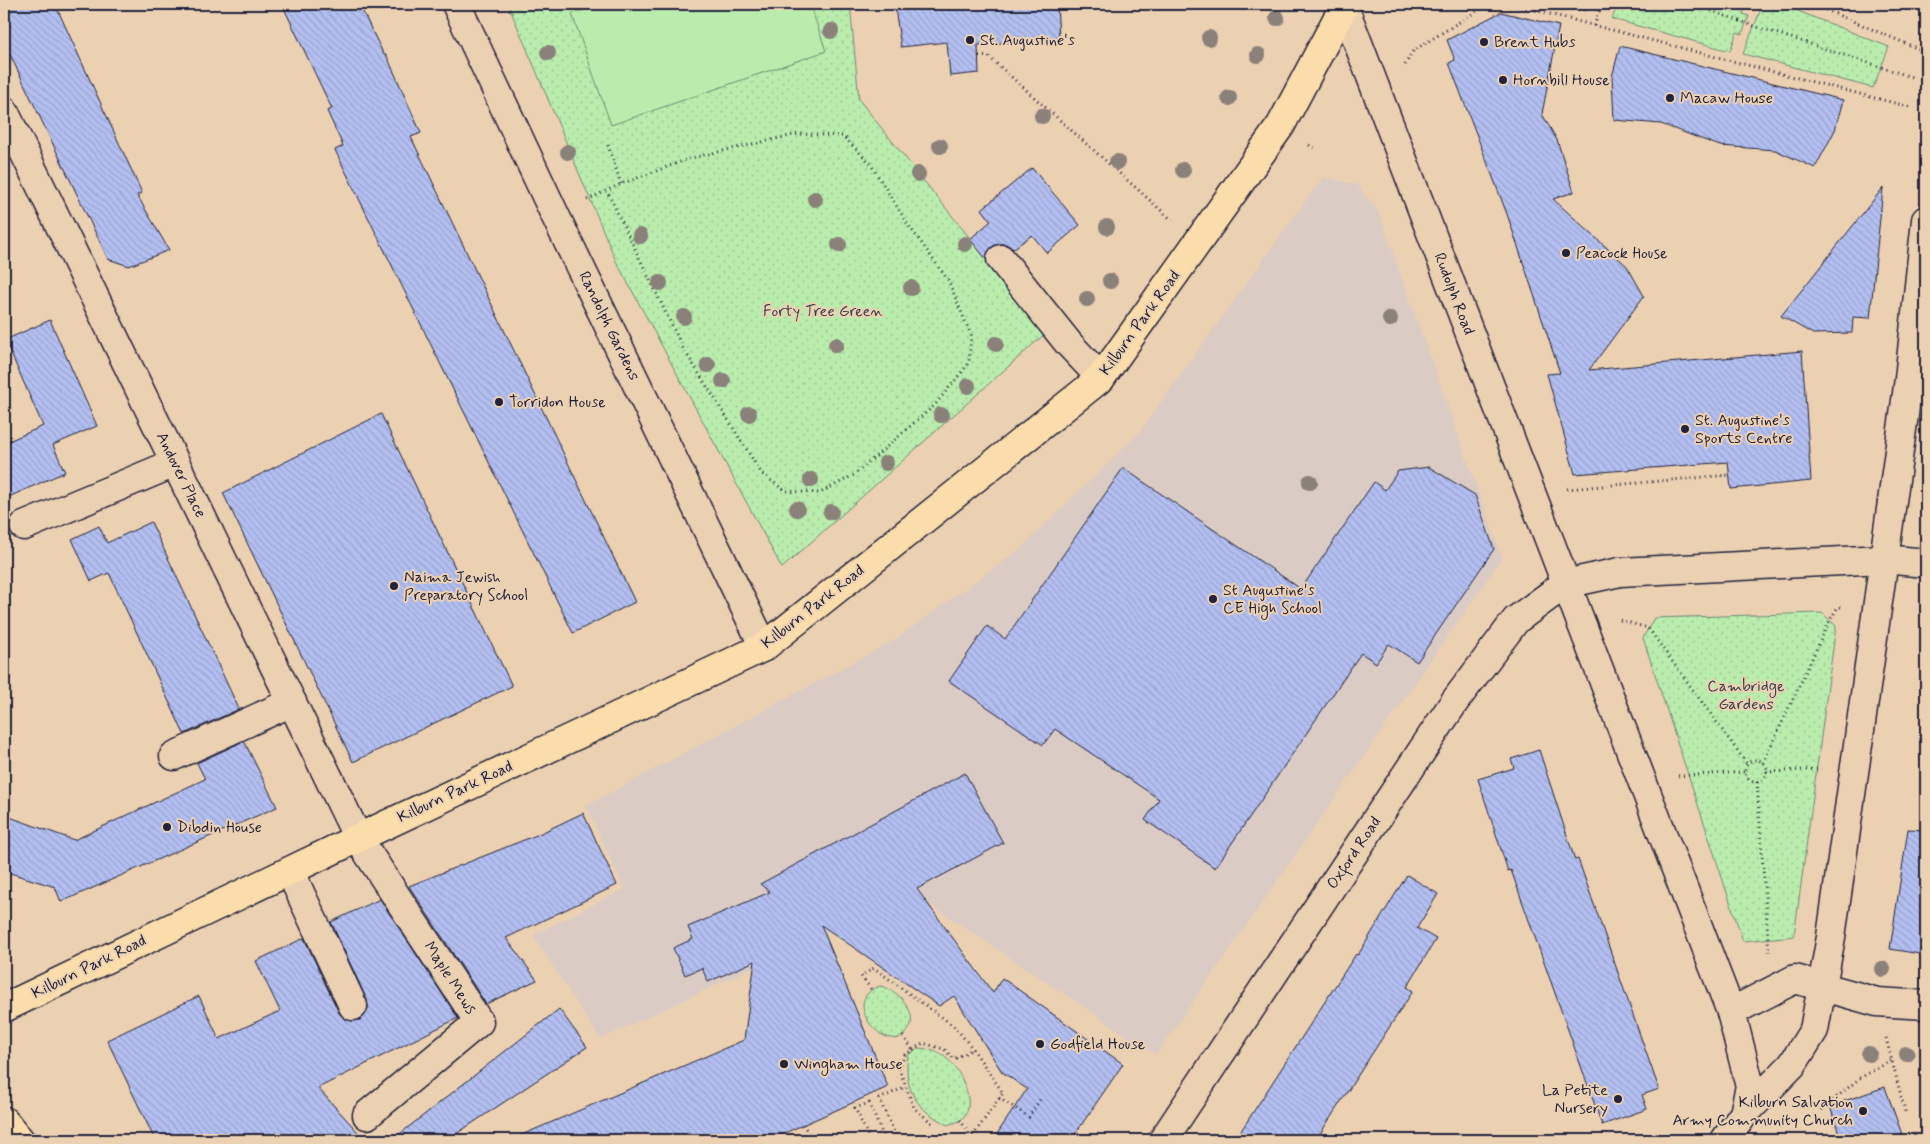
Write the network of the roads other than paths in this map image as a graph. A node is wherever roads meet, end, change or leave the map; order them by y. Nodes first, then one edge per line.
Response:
1 (456, 4) edge
2 (1344, 5) edge
3 (4, 111) edge
4 (1926, 220) edge
5 (1000, 259) dead end
6 (1101, 378) junction
7 (175, 463) junction
8 (24, 526) dead end
9 (1884, 559) junction
10 (1926, 563) edge
11 (1565, 584) junction
12 (764, 647) junction
13 (292, 702) junction
14 (174, 756) dead end
15 (358, 838) junction
16 (290, 870) junction
17 (1822, 985) junction
18 (1926, 1005) edge
19 (353, 1006) dead end
20 (4, 1008) edge
21 (1731, 1012) junction
22 (1744, 1114) junction
23 (367, 1115) dead end
24 (4, 1121) edge
25 (20, 1140) edge
26 (1163, 1140) edge
27 (1725, 1140) edge

1 - 12 street, Randolph Gardens
2 - 6 main road, Kilburn Park Road
2 - 11 street, Rudolph Road
3 - 7 street, Andover Place
4 - 9 street
5 - 6 street
6 - 12 main road, Kilburn Park Road
7 - 8 street
7 - 13 street, Andover Place
9 - 10 street
9 - 11 street
9 - 17 street
11 - 21 street
11 - 26 street, Oxford Road
12 - 15 main road, Kilburn Park Road
13 - 14 street
13 - 15 street, Andover Place
15 - 16 main road, Kilburn Park Road
15 - 23 street, Maple Mews
16 - 19 street
16 - 20 main road, Kilburn Park Road
17 - 18 street
17 - 21 street
17 - 22 street
21 - 22 street
22 - 27 street
24 - 25 main road

